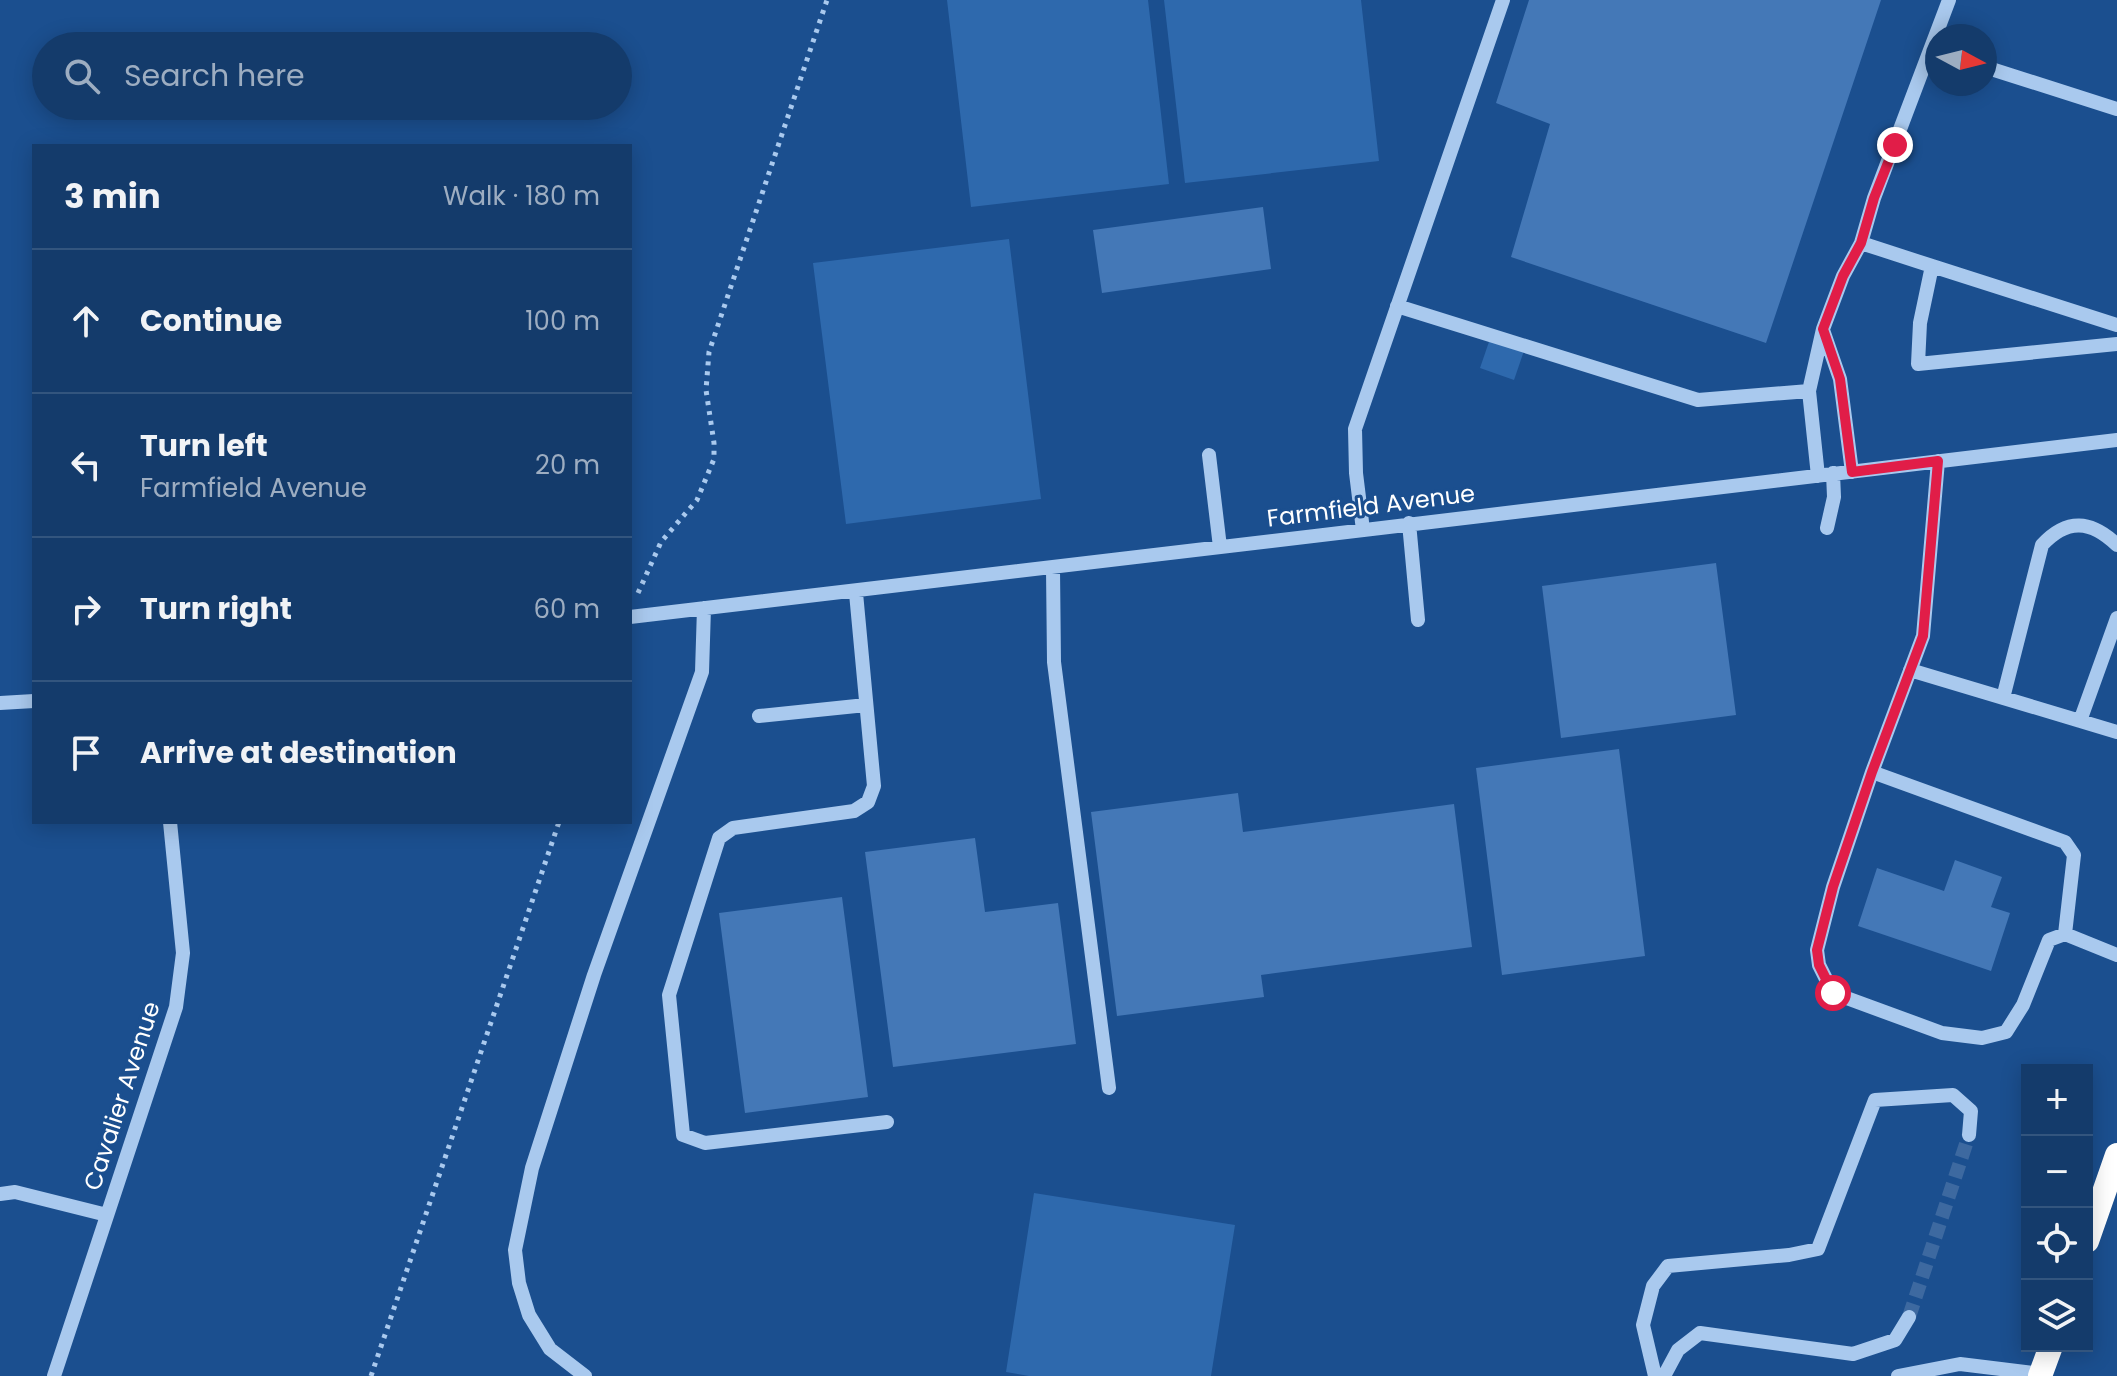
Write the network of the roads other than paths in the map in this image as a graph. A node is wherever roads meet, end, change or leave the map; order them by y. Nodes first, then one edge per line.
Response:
1 (1503, 0) edge
2 (1949, 0) edge
3 (1942, 24) edge
4 (1997, 71) edge
5 (1925, 72) edge
6 (2117, 109) edge
7 (1861, 243) junction
8 (1932, 266) junction
9 (1397, 306) junction
10 (2117, 325) edge
11 (1823, 329) junction
12 (2117, 344) edge
13 (1809, 391) junction
14 (2117, 440) edge
15 (1209, 455) dead end
16 (1938, 461) junction
17 (1852, 472) junction
18 (1826, 474) junction
19 (1409, 523) junction
20 (1827, 528) dead end
21 (1363, 530) junction
22 (2117, 545) edge
23 (1220, 547) junction
24 (1053, 569) junction
25 (856, 593) junction
26 (704, 608) junction
27 (632, 617) edge
28 (2117, 618) edge
29 (1418, 620) dead end
30 (1910, 670) junction
31 (2003, 698) junction
32 (32, 701) edge
33 (0, 703) edge
34 (866, 705) junction
35 (759, 716) dead end
36 (2080, 721) junction
37 (2117, 732) edge
38 (1872, 772) junction
39 (170, 824) edge
40 (2065, 934) junction
41 (2117, 955) edge
42 (1109, 1088) dead end
43 (887, 1122) dead end
44 (1969, 1135) tunnel mouth
45 (2115, 1170) edge
46 (0, 1194) edge
47 (107, 1215) junction
48 (2093, 1226) edge
49 (1909, 1317) tunnel mouth
50 (2049, 1352) edge
51 (2041, 1375) edge
52 (54, 1376) edge
53 (585, 1376) edge
54 (1655, 1376) edge
55 (1664, 1376) edge
56 (1898, 1376) edge

1 - 9 street
2 - 3 street
4 - 6 street
5 - 7 street
7 - 8 street
7 - 11 street
8 - 10 street
8 - 12 street
9 - 13 street
9 - 21 street
11 - 13 street
11 - 17 street
13 - 18 street
14 - 16 street, Farmfield Avenue
15 - 23 street
16 - 17 street, Farmfield Avenue
16 - 30 street
17 - 18 street, Farmfield Avenue
18 - 19 street, Farmfield Avenue
18 - 20 street
19 - 21 street, Farmfield Avenue
19 - 29 street
21 - 23 street, Farmfield Avenue
22 - 31 street
23 - 24 street, Farmfield Avenue
24 - 25 street, Farmfield Avenue
24 - 42 street
25 - 26 street, Farmfield Avenue
25 - 34 street
26 - 27 street, Farmfield Avenue
26 - 53 street
28 - 36 street
30 - 31 street
30 - 38 street
31 - 36 street
32 - 33 street
34 - 35 street
34 - 43 street
36 - 37 street
38 - 40 street
38 - 40 street
39 - 47 street, Cavalier Avenue
40 - 41 street
44 - 54 street
45 - 48 highway
46 - 47 street
47 - 52 street, Cavalier Avenue
49 - 55 street
50 - 51 highway
51 - 56 street

